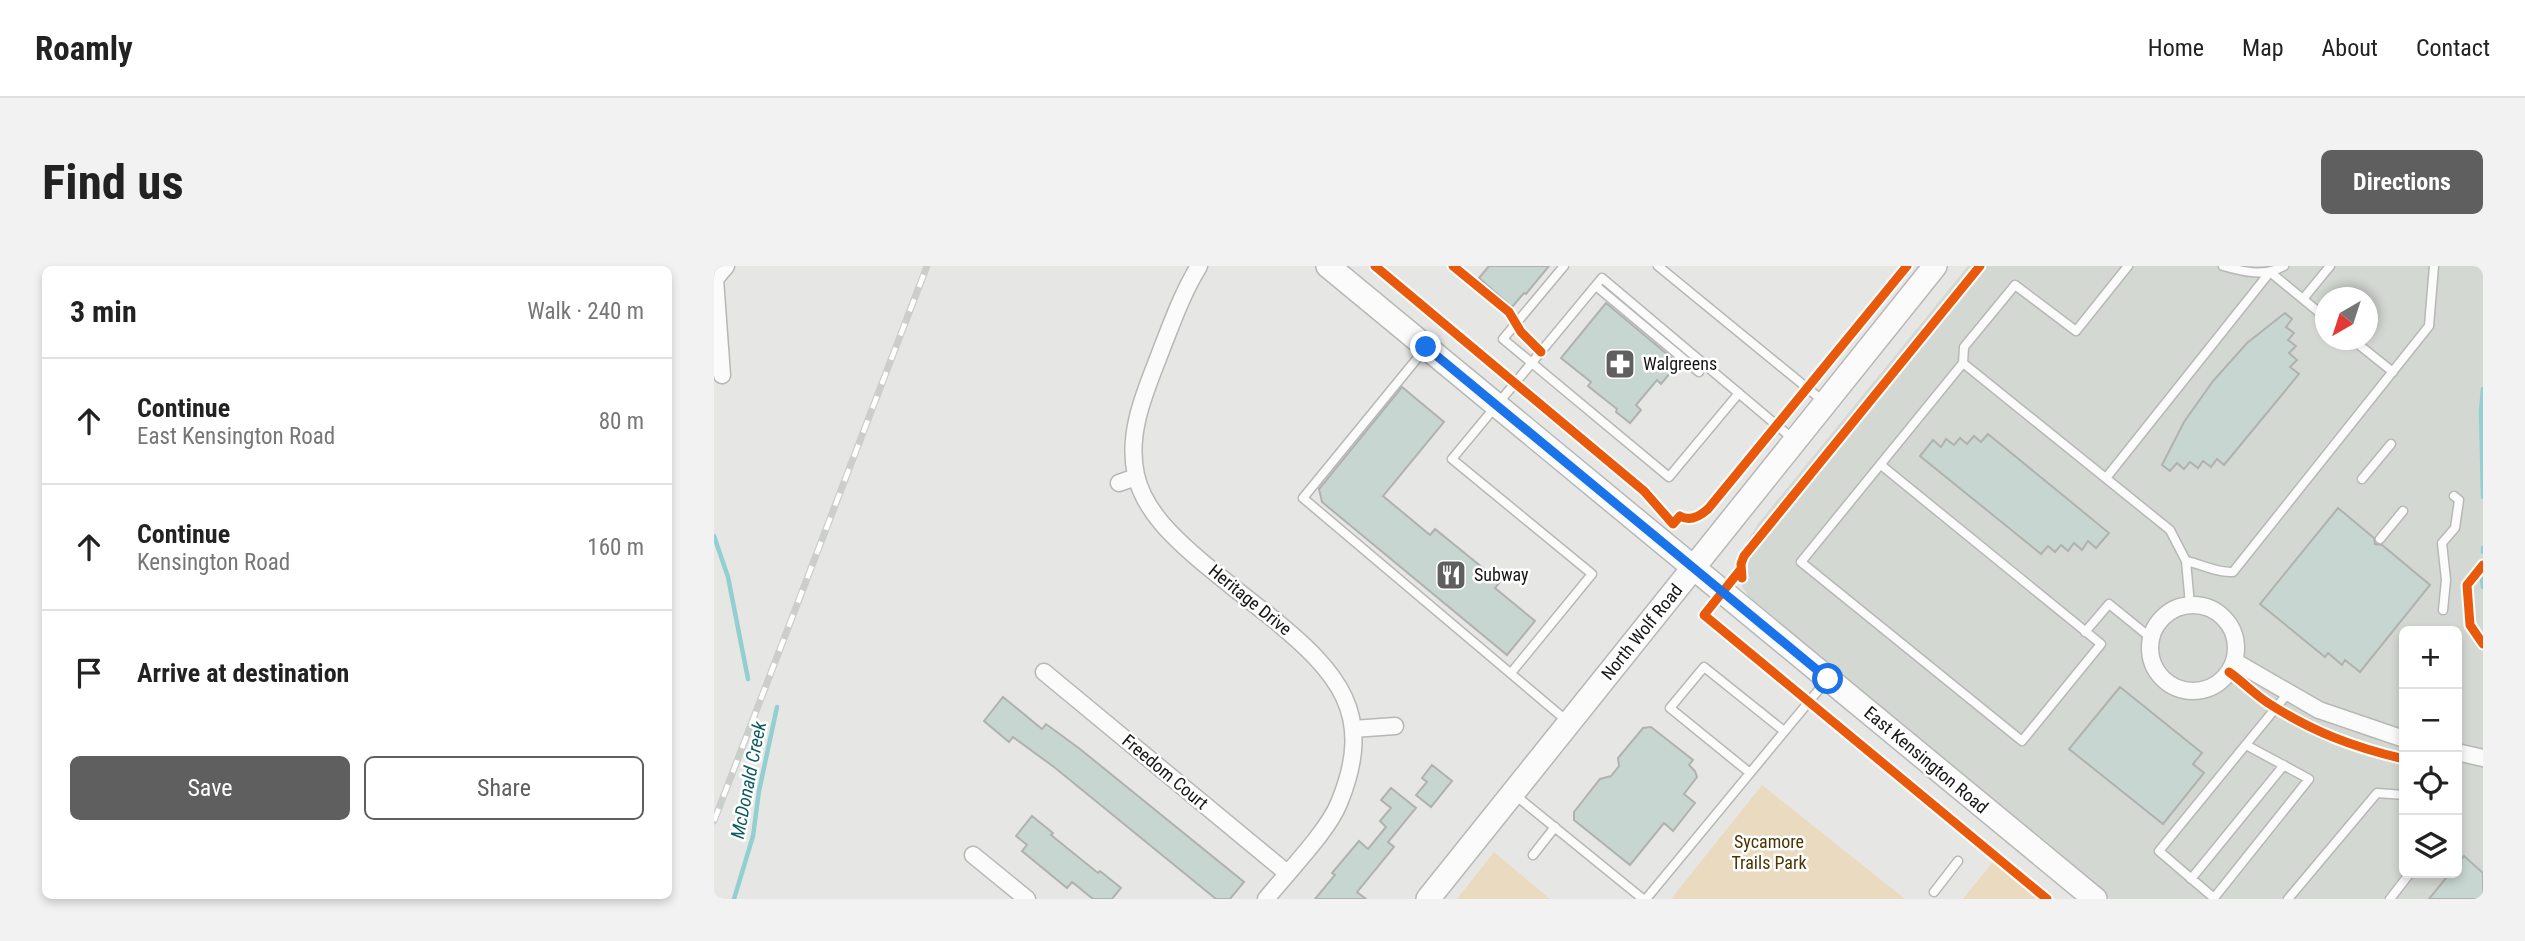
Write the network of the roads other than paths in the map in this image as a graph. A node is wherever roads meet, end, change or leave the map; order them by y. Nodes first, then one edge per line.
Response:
1 (726, 266) edge
2 (1199, 266) edge
3 (1328, 266) edge
4 (1564, 266) edge
5 (1658, 266) edge
6 (1935, 266) edge
7 (2128, 266) edge
8 (2223, 266) edge
9 (2284, 266) edge
10 (2330, 266) edge
11 (2434, 266) edge
12 (2270, 272) junction
13 (715, 279) edge
14 (1596, 286) junction
15 (2303, 299) junction
16 (2315, 309) edge
17 (1426, 347) junction
18 (2366, 350) edge
19 (1963, 363) junction
20 (1530, 364) junction
21 (1699, 372) dead end
22 (2393, 372) junction
23 (722, 375) dead end
24 (1739, 394) junction
25 (1825, 403) junction
26 (1496, 405) junction
27 (1795, 441) junction
28 (2391, 444) dead end
29 (1881, 465) junction
30 (1136, 477) junction
31 (2106, 478) junction
32 (2362, 480) dead end
33 (1119, 483) dead end
34 (2454, 496) dead end
35 (2403, 512) dead end
36 (2380, 539) dead end
37 (2186, 561) junction
38 (1693, 568) junction
39 (2190, 605) junction
40 (2443, 610) dead end
41 (2085, 632) junction
42 (2151, 638) junction
43 (2234, 661) junction
44 (1044, 672) dead end
45 (1511, 673) junction
46 (1828, 679) junction
47 (2289, 692) junction
48 (1569, 723) junction
49 (1395, 726) dead end
50 (1353, 729) junction
51 (1784, 731) junction
52 (2399, 737) edge
53 (2246, 745) junction
54 (2462, 753) edge
55 (2483, 758) edge
56 (2284, 765) junction
57 (1749, 773) junction
58 (1513, 793) junction
59 (2399, 795) edge
60 (1555, 827) junction
61 (973, 855) dead end
62 (1533, 855) dead end
63 (1958, 861) dead end
64 (1287, 873) junction
65 (2406, 878) edge
66 (2191, 879) junction
67 (1934, 892) dead end
68 (1027, 899) edge
69 (1266, 899) edge
70 (1428, 899) edge
71 (1645, 899) edge
72 (2095, 899) edge
73 (2288, 899) edge
74 (2390, 899) edge

1 - 13 street
2 - 30 street, Heritage Drive
3 - 17 main road, East Kensington Road
4 - 20 lane
5 - 25 lane
6 - 25 main road, North Wolf Road
7 - 19 lane
8 - 12 lane
9 - 12 lane
10 - 15 lane
11 - 22 lane
12 - 15 lane
12 - 31 lane
13 - 23 street
14 - 20 lane
14 - 21 lane
14 - 24 lane
15 - 16 lane
17 - 26 main road, East Kensington Road
17 - 45 lane
18 - 22 lane
19 - 29 lane
19 - 31 lane
20 - 24 lane
20 - 26 lane
22 - 37 lane
24 - 27 lane
25 - 27 main road, North Wolf Road
26 - 38 main road, East Kensington Road
26 - 45 lane
27 - 38 main road, North Wolf Road
28 - 32 lane
29 - 41 lane
29 - 41 lane
30 - 33 street
30 - 50 street, Heritage Drive
31 - 37 lane
34 - 40 lane
35 - 36 lane
37 - 39 lane
38 - 46 main road, East Kensington Road
38 - 48 main road, North Wolf Road
39 - 42 street
39 - 43 street
41 - 42 lane
42 - 43 street
43 - 47 street
44 - 64 street, Freedom Court
45 - 48 lane
46 - 51 lane
46 - 72 main road, East Kensington Road
47 - 52 street
47 - 53 lane
48 - 58 main road, North Wolf Road
49 - 50 street
50 - 64 street, Heritage Drive
51 - 57 lane
51 - 57 lane
53 - 56 lane
53 - 66 lane
54 - 55 street
56 - 66 lane
56 - 66 lane
57 - 71 lane
58 - 60 lane
58 - 70 main road, North Wolf Road
59 - 73 lane
60 - 62 lane
60 - 71 lane
61 - 68 street
63 - 67 lane
64 - 69 street, Heritage Drive
65 - 74 lane

